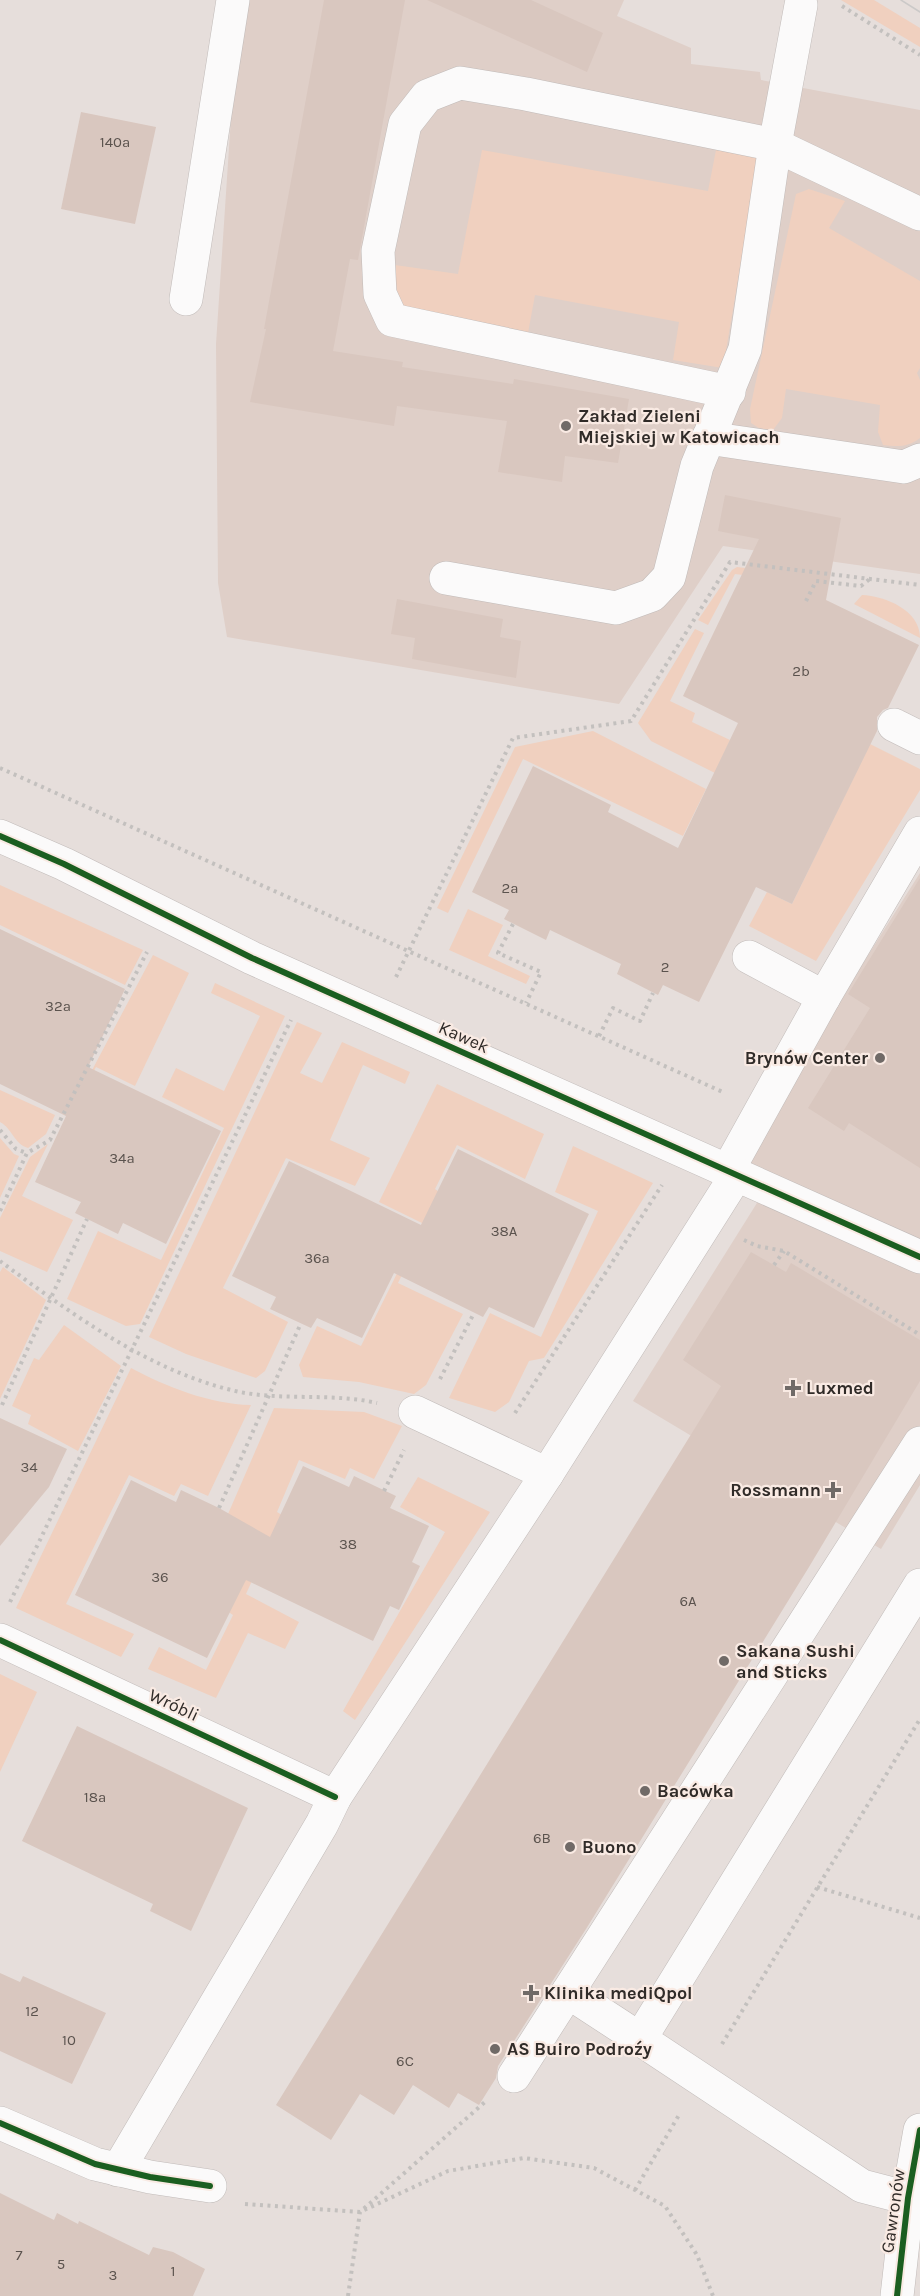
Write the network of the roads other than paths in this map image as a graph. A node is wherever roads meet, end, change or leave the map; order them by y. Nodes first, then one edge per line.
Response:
1 (233, 0) edge
2 (808, 1) edge
3 (775, 145) junction
4 (920, 214) edge
5 (186, 299) dead end
6 (729, 392) junction
7 (708, 438) junction
8 (920, 460) edge
9 (446, 578) dead end
10 (920, 833) edge
11 (0, 836) edge
12 (749, 957) dead end
13 (825, 997) junction
14 (732, 1172) junction
15 (920, 1257) edge
16 (415, 1412) road end
17 (920, 1443) edge
18 (547, 1474) junction
19 (920, 1584) edge
20 (3, 1625) edge
21 (335, 1797) junction
22 (568, 1992) junction
23 (640, 2039) junction
24 (514, 2076) road end
25 (0, 2123) edge
26 (920, 2130) edge
27 (118, 2170) junction
28 (210, 2186) dead end
29 (908, 2198) junction
30 (897, 2296) edge

1 - 5 street
2 - 3 street
3 - 4 street
3 - 6 street
3 - 6 street
6 - 7 street
7 - 8 street
7 - 9 street
10 - 13 street
11 - 14 street, Kawek
12 - 13 street
13 - 14 street
14 - 15 street, Kawek
14 - 18 street
16 - 18 street
17 - 22 street
18 - 21 street
19 - 23 street
20 - 21 street, Wróbli
21 - 27 street
22 - 23 street
22 - 24 street
23 - 29 street
25 - 27 street
26 - 29 street, Gawronów
27 - 28 street
29 - 30 street, Gawronów

